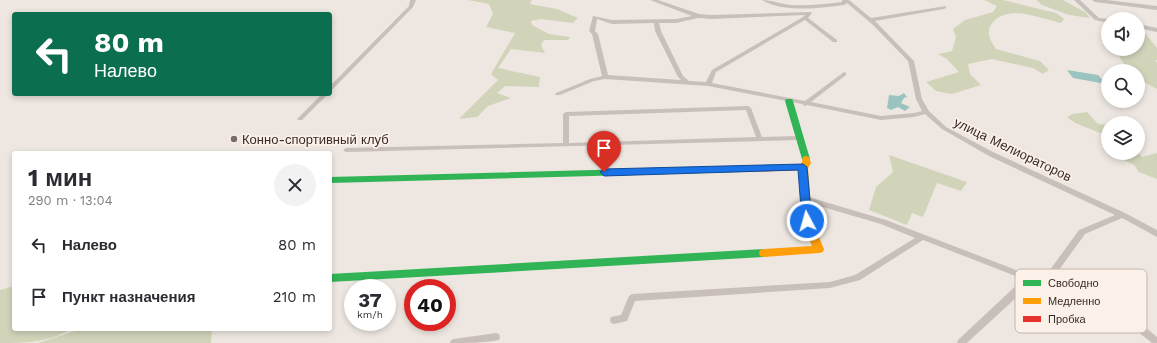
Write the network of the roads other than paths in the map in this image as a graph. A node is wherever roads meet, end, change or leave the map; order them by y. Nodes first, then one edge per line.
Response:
1 (413, 0) edge
2 (653, 0) edge
3 (765, 0) edge
4 (1077, 0) edge
5 (1096, 0) edge
6 (845, 1) edge
7 (944, 7) dead end
8 (1157, 8) edge
9 (810, 13) junction
10 (698, 16) junction
11 (805, 18) junction
12 (871, 20) junction
13 (1101, 20) edge
14 (656, 21) junction
15 (1145, 27) edge
16 (1157, 30) edge
17 (835, 40) dead end
18 (844, 74) dead end
19 (606, 77) junction
20 (688, 82) junction
21 (708, 84) junction
22 (332, 87) edge
23 (558, 94) dead end
24 (323, 96) edge
25 (789, 101) junction
26 (805, 104) junction
27 (926, 112) junction
28 (300, 119) dead end
29 (799, 138) junction
30 (760, 139) junction
31 (566, 145) junction
32 (346, 150) dead end
33 (803, 167) junction
34 (332, 180) edge
35 (805, 199) junction
36 (1122, 214) junction
37 (1157, 234) edge
38 (922, 237) junction
39 (1055, 269) edge
40 (1015, 273) edge
41 (332, 278) edge
42 (1015, 292) edge
43 (614, 320) dead end
44 (1146, 333) edge
45 (496, 337) dead end
46 (1156, 342) edge
47 (454, 343) edge
48 (961, 343) edge

1 - 22 street
2 - 10 street
3 - 6 street
4 - 13 street
5 - 8 street
6 - 9 street
6 - 12 street, улица Мелиораторов
7 - 12 street
9 - 10 street
9 - 11 street
10 - 14 street
11 - 17 street
11 - 21 street
12 - 27 street, улица Мелиораторов
14 - 19 street
14 - 20 street
15 - 16 street
18 - 26 street
19 - 20 street
19 - 23 street
20 - 21 street
21 - 25 street
24 - 28 street
25 - 26 street
25 - 29 street
26 - 27 street
27 - 36 street, улица Мелиораторов
29 - 30 street
29 - 33 street
30 - 31 street
30 - 31 street
31 - 32 street
33 - 34 street
33 - 35 street
35 - 38 street
35 - 41 street
36 - 37 street, улица Мелиораторов
36 - 39 street
38 - 40 street
38 - 43 street
42 - 48 street
44 - 46 street
45 - 47 street

